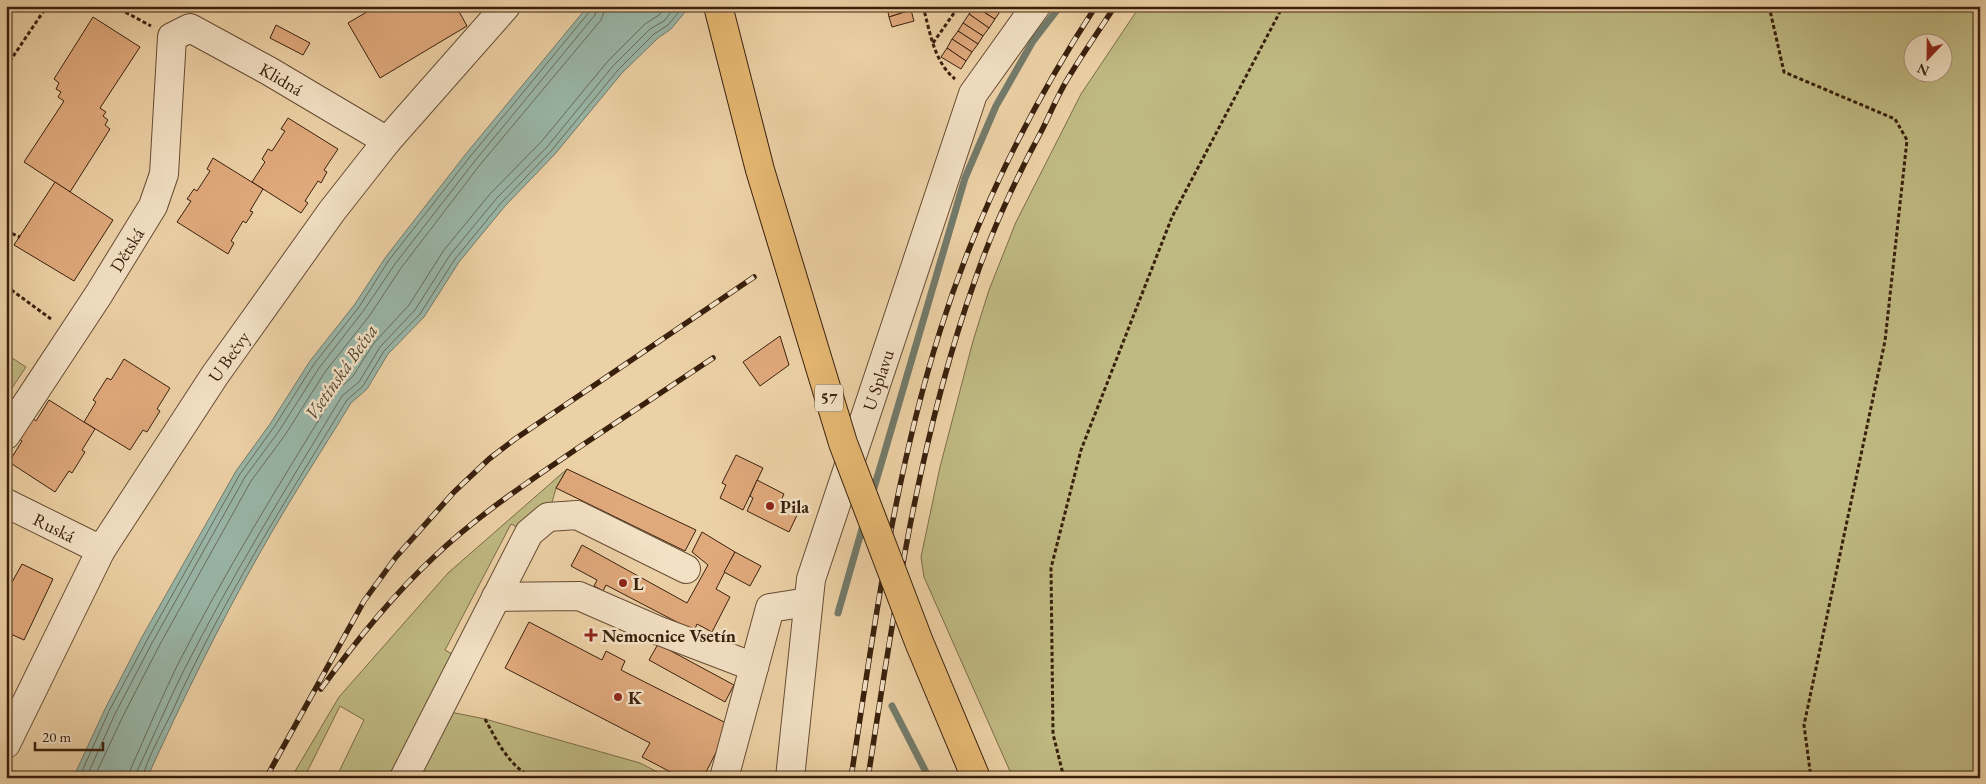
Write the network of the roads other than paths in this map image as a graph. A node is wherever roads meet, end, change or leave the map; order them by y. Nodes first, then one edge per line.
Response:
1 (506, 6) edge
2 (718, 6) edge
3 (1036, 6) edge
4 (172, 37) joint
5 (387, 141) junction
6 (6, 435) edge
7 (6, 503) edge
8 (101, 550) junction
9 (686, 569) dead end
10 (496, 597) junction
11 (808, 602) junction
12 (754, 667) junction
13 (6, 744) edge
14 (404, 778) edge
15 (724, 778) edge
16 (790, 778) edge
17 (976, 778) edge

1 - 5 street, U Bečvy
2 - 17 main road, 57, bridge
3 - 11 street, U Splavu
4 - 5 street, Klidná
4 - 6 street, Dětská
5 - 8 street, U Bečvy
7 - 8 street, Ruská
8 - 13 street, U Bečvy
9 - 10 street
10 - 12 street
10 - 14 street
11 - 12 street
11 - 16 street, U Splavu
12 - 15 street

